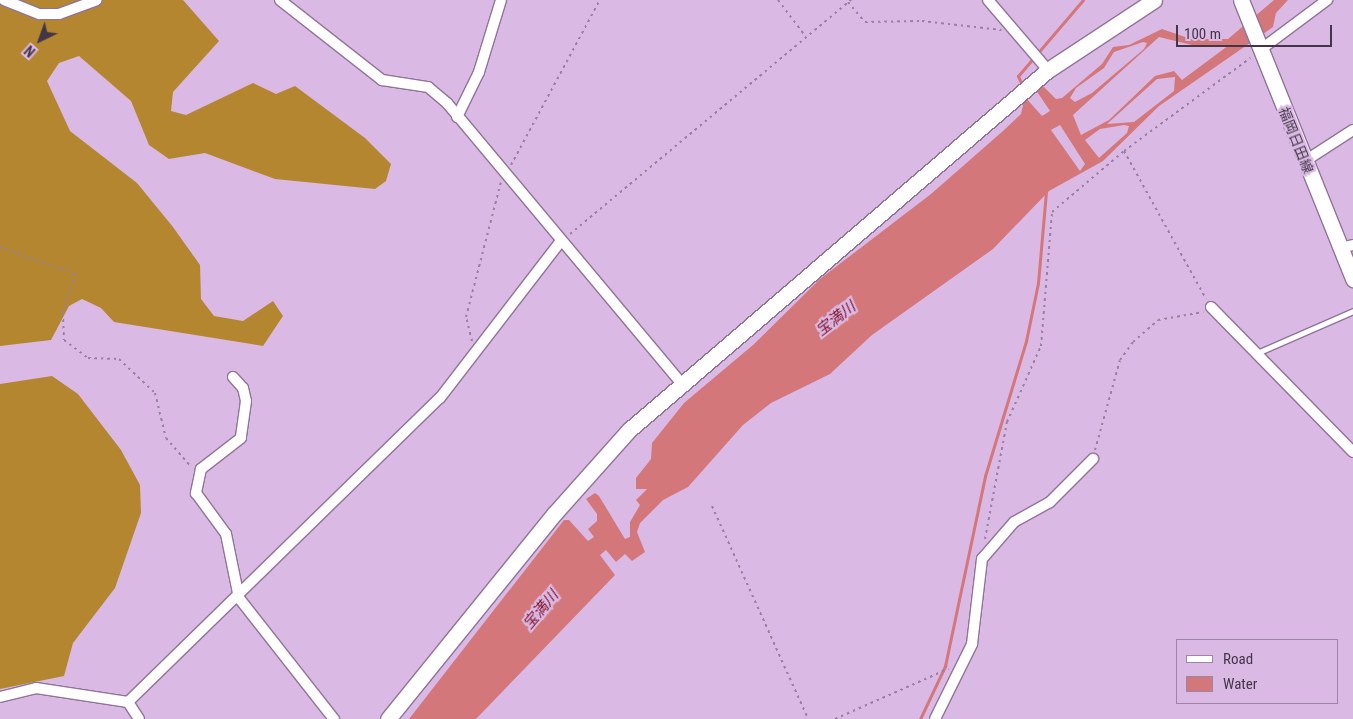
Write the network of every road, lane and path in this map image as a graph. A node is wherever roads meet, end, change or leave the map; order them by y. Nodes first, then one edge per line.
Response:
1 (4, 0) edge
2 (97, 0) edge
3 (280, 0) edge
4 (501, 0) edge
5 (600, 0) edge
6 (778, 0) edge
7 (851, 0) edge
8 (988, 0) edge
9 (1154, 0) edge
10 (1241, 0) edge
11 (1327, 0) edge
12 (848, 2) junction
13 (1013, 29) junction
14 (806, 37) junction
15 (1259, 46) junction
16 (1048, 70) junction
17 (457, 117) junction
18 (1353, 130) edge
19 (1124, 151) junction
20 (1305, 161) junction
21 (505, 177) junction
22 (561, 241) junction
23 (0, 246) edge
24 (1347, 247) edge
25 (1353, 279) edge
26 (1210, 307) junction
27 (1353, 311) edge
28 (477, 350) junction
29 (1254, 355) junction
30 (233, 376) dead end
31 (682, 384) junction
32 (1353, 452) edge
33 (1093, 459) joint
34 (200, 473) junction
35 (712, 506) dead end
36 (982, 559) junction
37 (239, 598) junction
38 (966, 660) junction
39 (0, 697) edge
40 (128, 702) junction
41 (139, 719) edge
42 (334, 719) edge
43 (388, 719) edge
44 (808, 719) edge
45 (835, 719) edge
46 (935, 719) edge

1 - 2 street
3 - 17 street
4 - 17 street
5 - 21 path
6 - 14 path
7 - 12 path
8 - 13 street
9 - 16 street
10 - 15 street, 福岡日田線
11 - 15 street
12 - 13 path
12 - 14 path
13 - 16 street
14 - 22 path
15 - 19 path
15 - 20 street, 福岡日田線
16 - 31 street
17 - 21 street
18 - 20 street
19 - 26 path
19 - 36 path
20 - 24 street, 福岡日田線
21 - 22 street
21 - 28 path
22 - 28 street
22 - 31 street
23 - 34 path
24 - 25 street, 福岡日田線
26 - 29 street
26 - 33 path
27 - 29 lane
28 - 37 street
29 - 32 street
30 - 34 street
31 - 43 street
33 - 36 street
34 - 37 street
35 - 44 path
36 - 38 street
37 - 40 street
37 - 42 street
38 - 45 path
38 - 46 street
39 - 40 street
40 - 41 street

